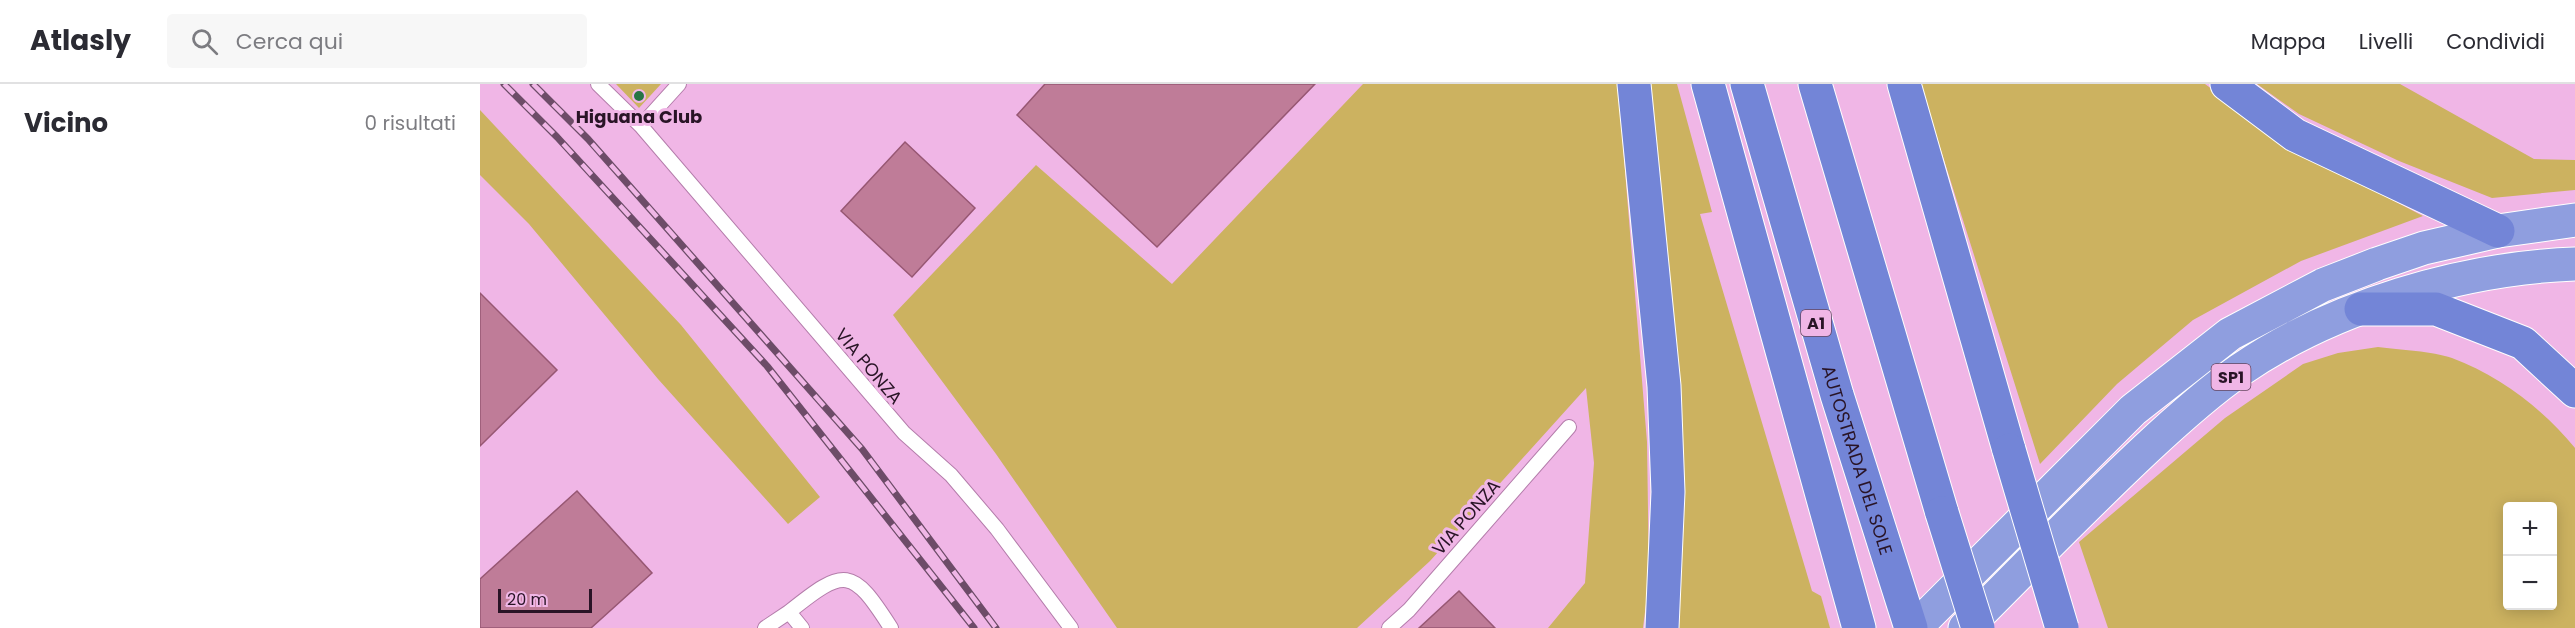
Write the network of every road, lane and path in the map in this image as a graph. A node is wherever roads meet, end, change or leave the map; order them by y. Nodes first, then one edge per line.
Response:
1 (598, 84) edge
2 (679, 84) edge
3 (1634, 84) edge
4 (1708, 84) edge
5 (1747, 84) edge
6 (1815, 84) edge
7 (1904, 84) edge
8 (2227, 84) edge
9 (640, 126) junction
10 (2575, 220) edge
11 (2498, 231) junction
12 (2575, 264) edge
13 (2361, 309) junction
14 (2575, 391) edge
15 (1569, 427) dead end
16 (789, 612) junction
17 (765, 628) edge
18 (802, 628) edge
19 (891, 628) edge
20 (1071, 628) edge
21 (1389, 628) edge
22 (1662, 628) edge
23 (1859, 628) edge
24 (1913, 628) edge
25 (1965, 628) edge
26 (1978, 628) edge
27 (2062, 628) edge

1 - 9 lane, VIA PONZA
2 - 9 lane
3 - 22 highway
4 - 23 highway
5 - 24 highway, AUTOSTRADA DEL SOLE / A1
6 - 26 highway, bridge
7 - 27 highway, bridge
8 - 11 highway
9 - 20 lane, VIA PONZA
10 - 11 highway, SP1
11 - 24 highway, SP1
12 - 13 highway, SP1
13 - 14 highway
13 - 25 highway, SP1
15 - 21 lane, VIA PONZA
16 - 17 lane
16 - 18 lane
16 - 19 lane

